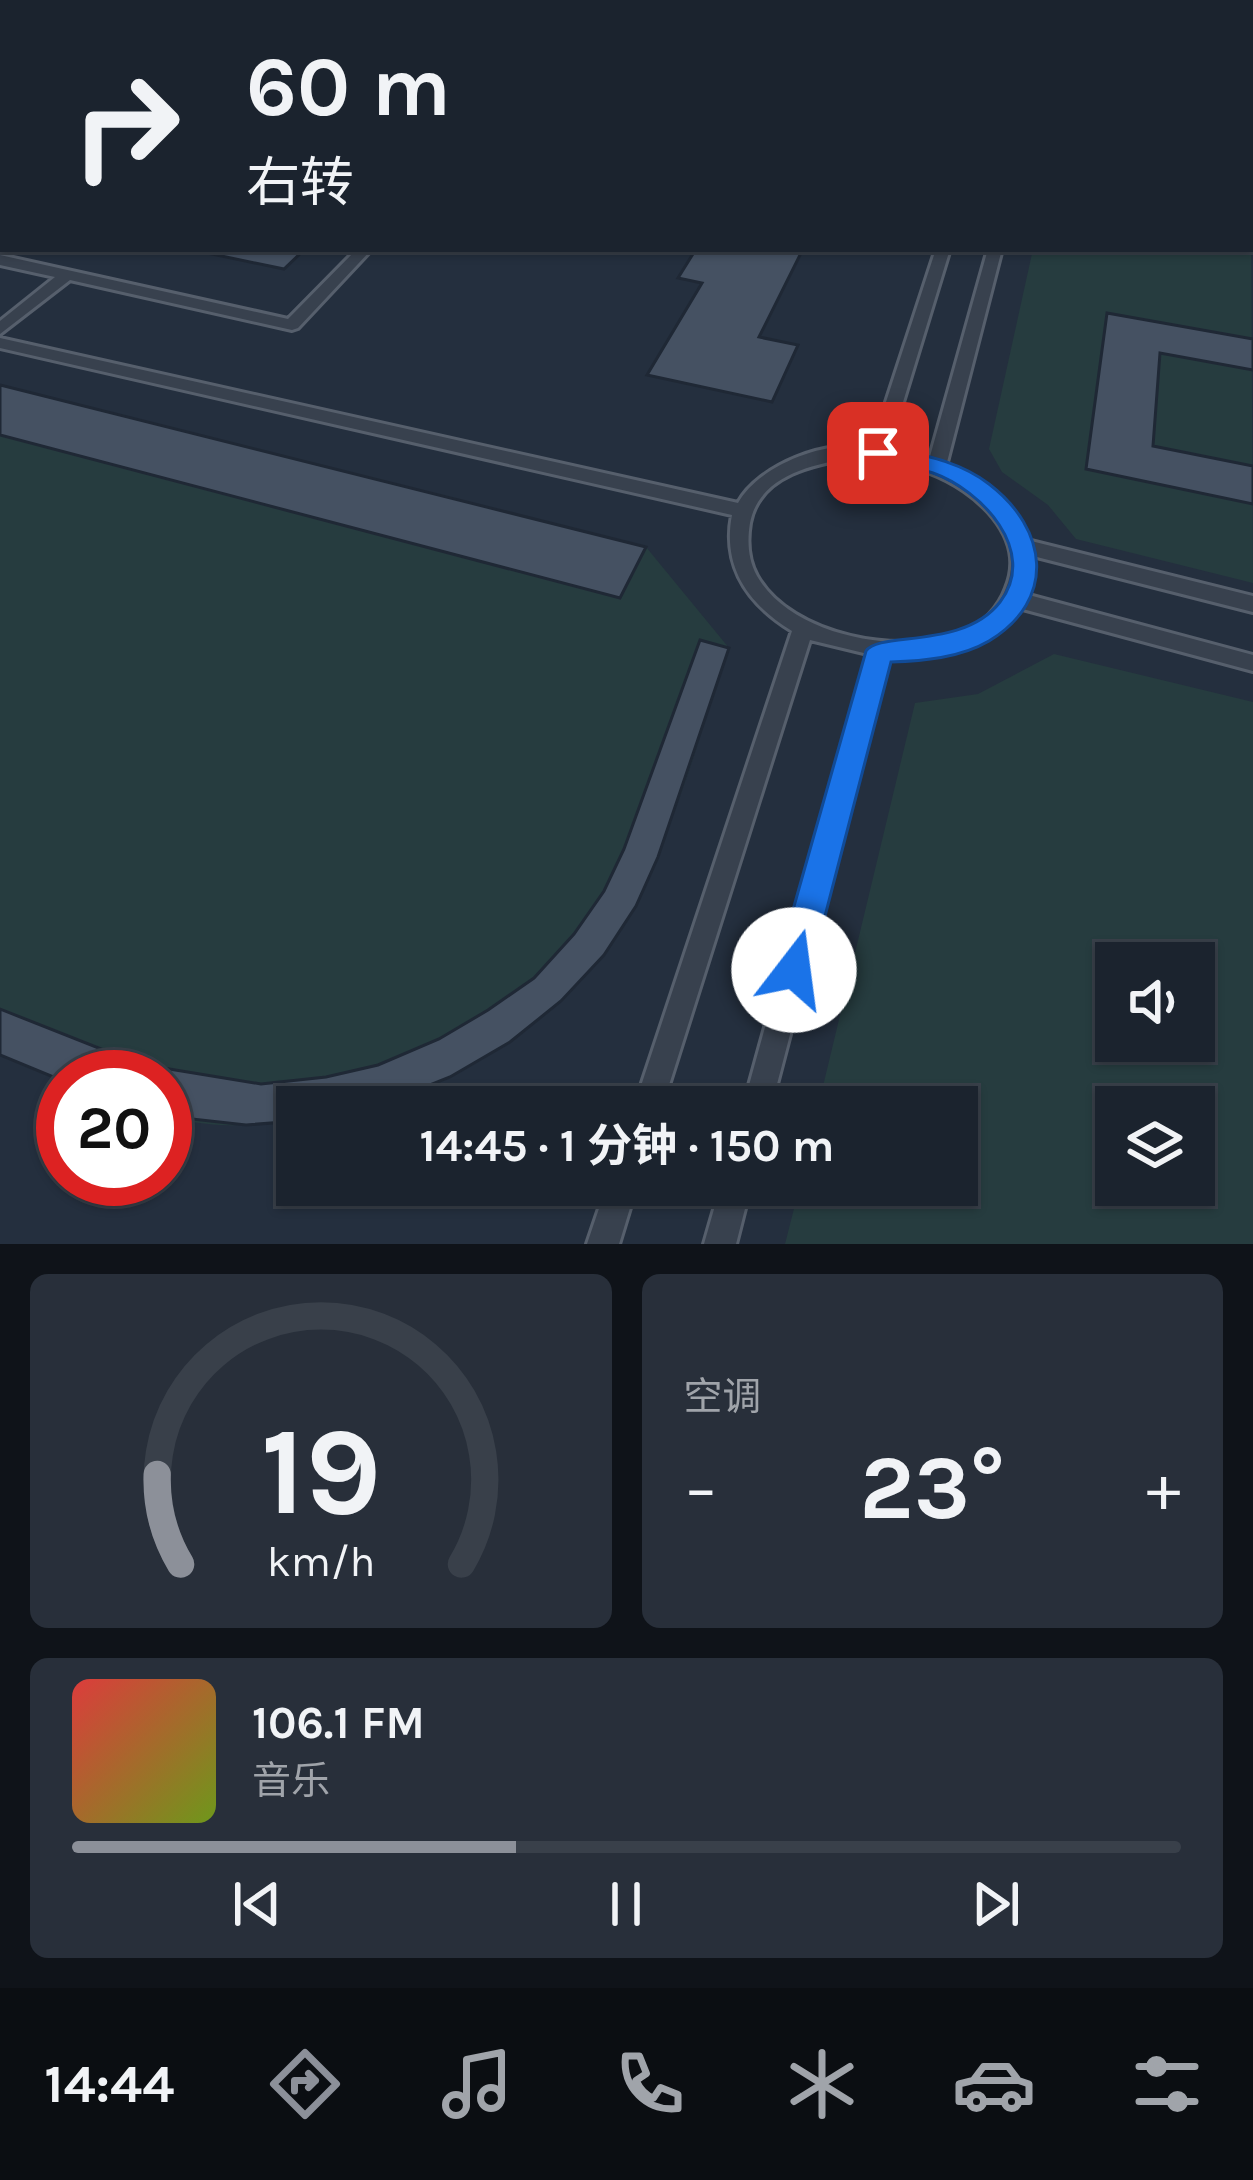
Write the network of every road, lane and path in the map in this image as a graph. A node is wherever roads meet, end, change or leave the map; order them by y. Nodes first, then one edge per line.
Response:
1 (362, 252) edge
2 (943, 252) edge
3 (994, 252) edge
4 (0, 260) edge
5 (67, 275) junction
6 (0, 329) edge
7 (0, 343) edge
8 (878, 453) junction
9 (937, 466) junction
10 (742, 512) junction
11 (1023, 546) junction
12 (1014, 599) junction
13 (1253, 604) edge
14 (804, 627) junction
15 (880, 651) junction
16 (1253, 663) edge
17 (655, 1086) edge
18 (763, 1086) edge
19 (615, 1206) edge
20 (730, 1206) edge
21 (603, 1244) edge
22 (720, 1244) edge

1 - 5 lane
2 - 8 lane
3 - 9 lane
4 - 5 lane
5 - 6 lane
7 - 10 lane
8 - 9 lane
8 - 10 lane
9 - 11 lane
10 - 14 lane
11 - 12 lane
11 - 13 lane
12 - 15 lane
12 - 16 lane
14 - 15 lane
14 - 17 lane
15 - 18 lane
19 - 21 lane
20 - 22 lane

